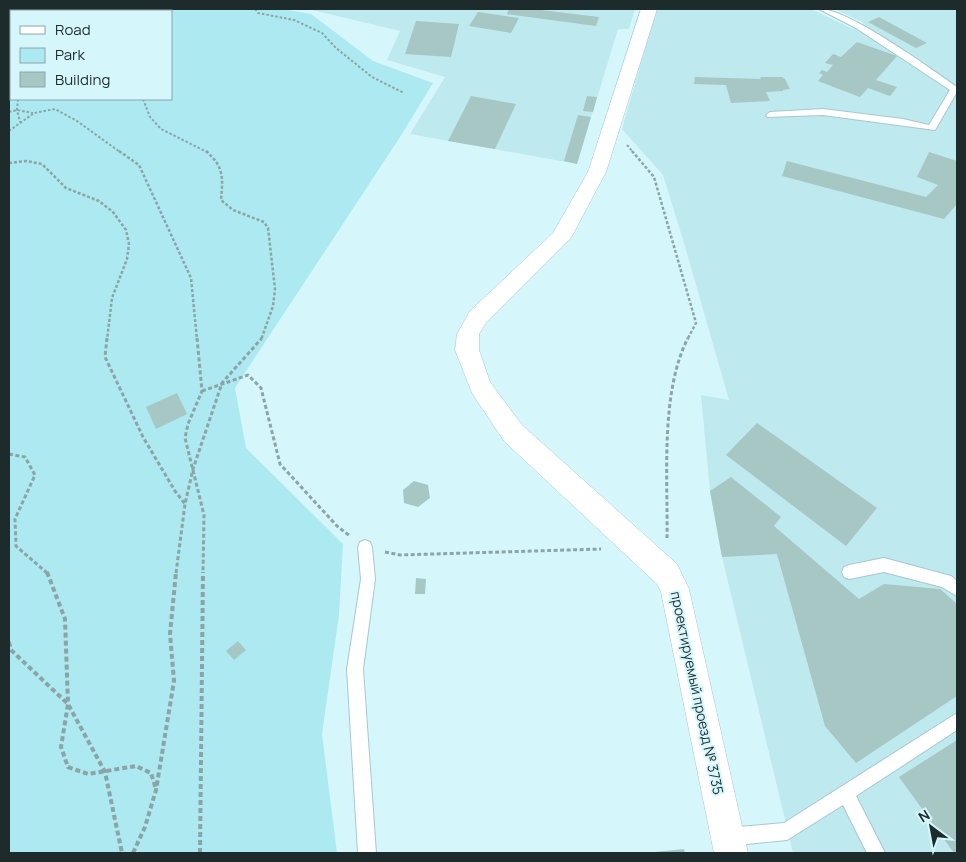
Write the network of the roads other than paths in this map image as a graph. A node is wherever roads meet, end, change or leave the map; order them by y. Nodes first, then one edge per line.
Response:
1 (649, 9) edge
2 (823, 9) edge
3 (770, 116) dead end
4 (365, 547) road end
5 (849, 572) dead end
6 (957, 589) edge
7 (957, 720) edge
8 (846, 793) junction
9 (730, 845) edge
10 (367, 853) edge
11 (876, 853) edge

1 - 9 street, проектируемый проезд № 3735
2 - 3 lane
4 - 10 lane
5 - 6 lane
7 - 8 lane
8 - 9 lane
8 - 11 lane

